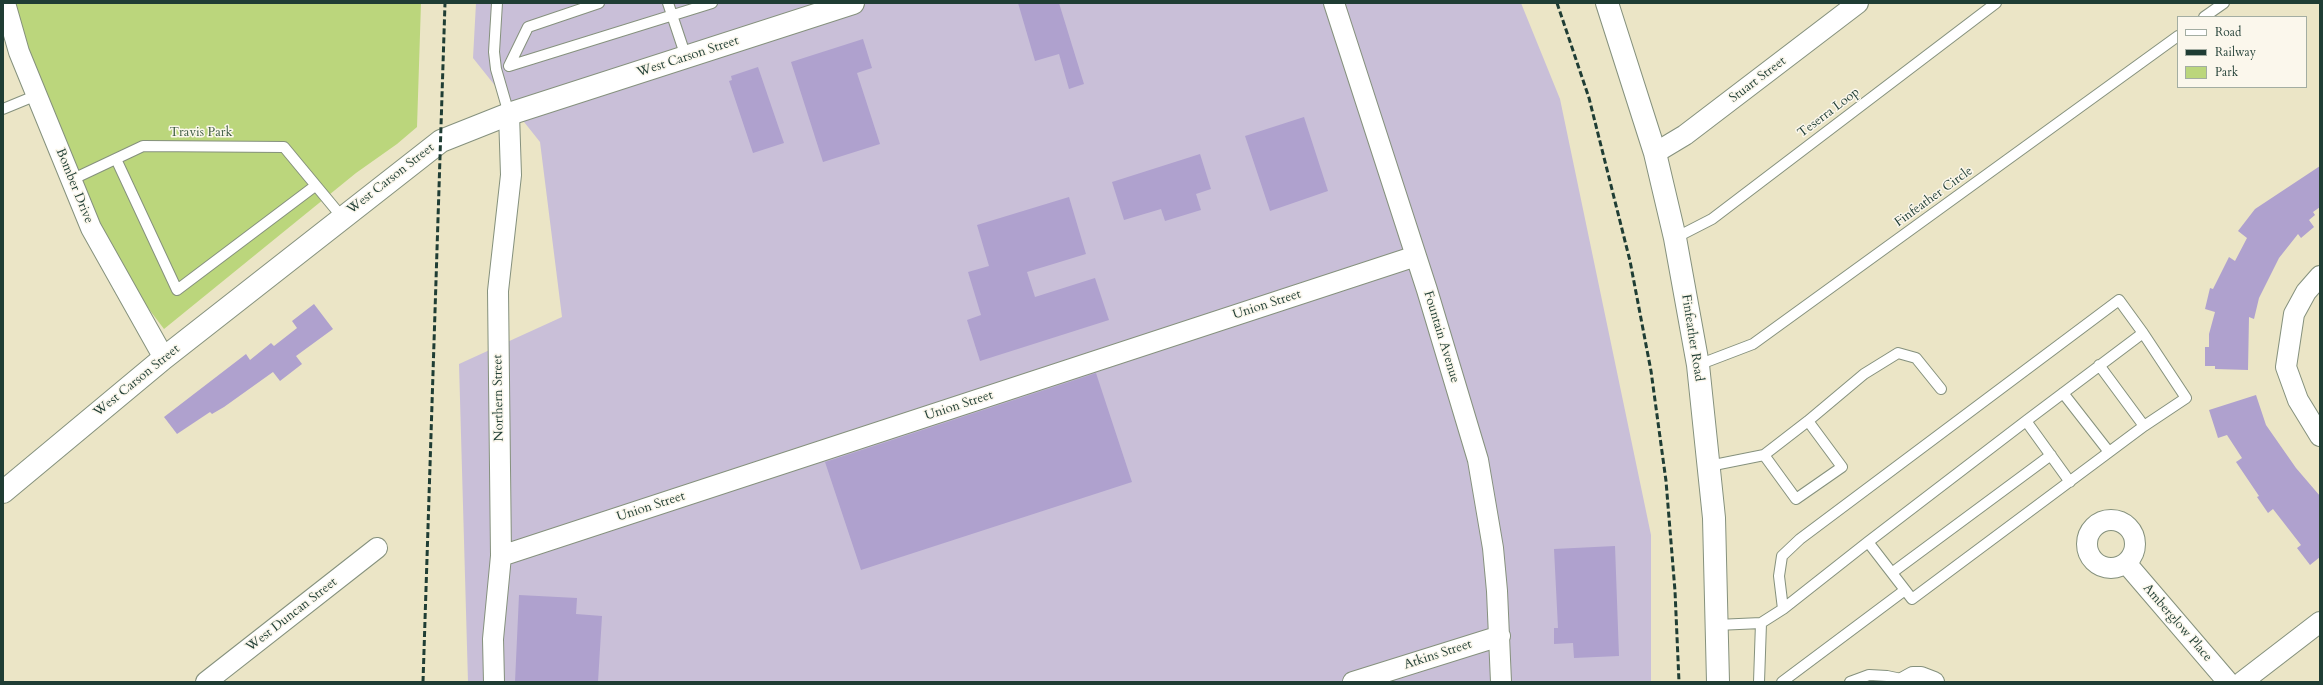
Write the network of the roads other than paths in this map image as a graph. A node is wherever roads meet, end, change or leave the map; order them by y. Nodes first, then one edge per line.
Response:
1 (5, 3) edge
2 (497, 3) edge
3 (599, 3) edge
4 (668, 3) edge
5 (712, 3) edge
6 (853, 3) edge
7 (1334, 3) edge
8 (1607, 3) edge
9 (1858, 3) edge
10 (1996, 3) edge
11 (2224, 3) edge
12 (672, 16) junction
13 (2205, 16) edge
14 (2177, 37) edge
15 (686, 58) junction
16 (509, 66) junction
17 (496, 69) junction
18 (37, 95) junction
19 (3, 109) edge
20 (509, 114) junction
21 (1655, 153) junction
22 (116, 159) junction
23 (71, 180) junction
24 (315, 186) junction
25 (342, 217) junction
26 (1675, 238) junction
27 (1416, 256) junction
28 (2320, 276) edge
29 (2143, 333) junction
30 (164, 358) junction
31 (1698, 365) junction
32 (2099, 365) junction
33 (1941, 389) dead end
34 (2063, 393) junction
35 (1808, 421) junction
36 (2026, 421) junction
37 (2144, 426) junction
38 (2320, 436) edge
39 (2109, 452) junction
40 (1764, 455) junction
41 (2051, 455) junction
42 (1709, 466) junction
43 (2070, 482) junction
44 (3, 492) edge
45 (1868, 542) junction
46 (377, 548) dead end
47 (501, 556) junction
48 (2126, 563) dead end
49 (1893, 572) junction
50 (1905, 590) junction
51 (1783, 609) junction
52 (2320, 622) edge
53 (1761, 623) junction
54 (1717, 625) junction
55 (1500, 636) junction
56 (1905, 681) edge
57 (206, 682) edge
58 (494, 682) edge
59 (1353, 682) edge
60 (1501, 682) edge
61 (1718, 682) edge
62 (1759, 682) edge
63 (1782, 682) edge
64 (1850, 682) edge
65 (1934, 682) edge
66 (2228, 682) edge
67 (2242, 682) edge

1 - 18 street, Bomber Drive
2 - 17 lane
3 - 16 lane
4 - 12 lane
5 - 12 lane
6 - 15 street, West Carson Street
7 - 27 street, Fountain Avenue
8 - 21 street, Finfeather Road
9 - 21 street, Stuart Street
10 - 26 lane, Teserra Loop
11 - 13 lane
12 - 15 lane
12 - 16 lane
14 - 31 lane, Finfeather Circle
15 - 20 street, West Carson Street
16 - 17 lane
17 - 20 lane
18 - 19 lane
18 - 23 street, Bomber Drive
20 - 25 street, West Carson Street
20 - 47 street, Northern Street
21 - 26 street, Finfeather Road
22 - 23 lane
22 - 24 lane
22 - 24 lane
23 - 30 street, Bomber Drive
24 - 25 lane
25 - 30 street, West Carson Street
26 - 31 street, Finfeather Road
27 - 47 street, Union Street
27 - 55 street, Fountain Avenue
28 - 38 street
29 - 32 lane
29 - 37 lane
29 - 51 lane
30 - 44 street, West Carson Street
31 - 42 street, Finfeather Road
32 - 34 lane
32 - 37 lane
33 - 35 lane
34 - 36 lane
34 - 39 lane
35 - 40 lane
35 - 40 lane
36 - 41 lane
36 - 45 lane
37 - 39 lane
39 - 43 lane
40 - 42 lane
41 - 43 lane
41 - 49 lane
42 - 54 street, Finfeather Road
43 - 50 lane
45 - 49 lane
45 - 51 lane
46 - 57 street, West Duncan Street
47 - 58 street, Northern Street
48 - 66 street, Amberglow Place
49 - 50 lane
50 - 63 lane
51 - 53 lane
52 - 67 street
53 - 54 lane
53 - 62 lane
54 - 61 street, Finfeather Road
55 - 59 street, Atkins Street
55 - 60 street, Fountain Avenue
56 - 64 lane
56 - 65 street

